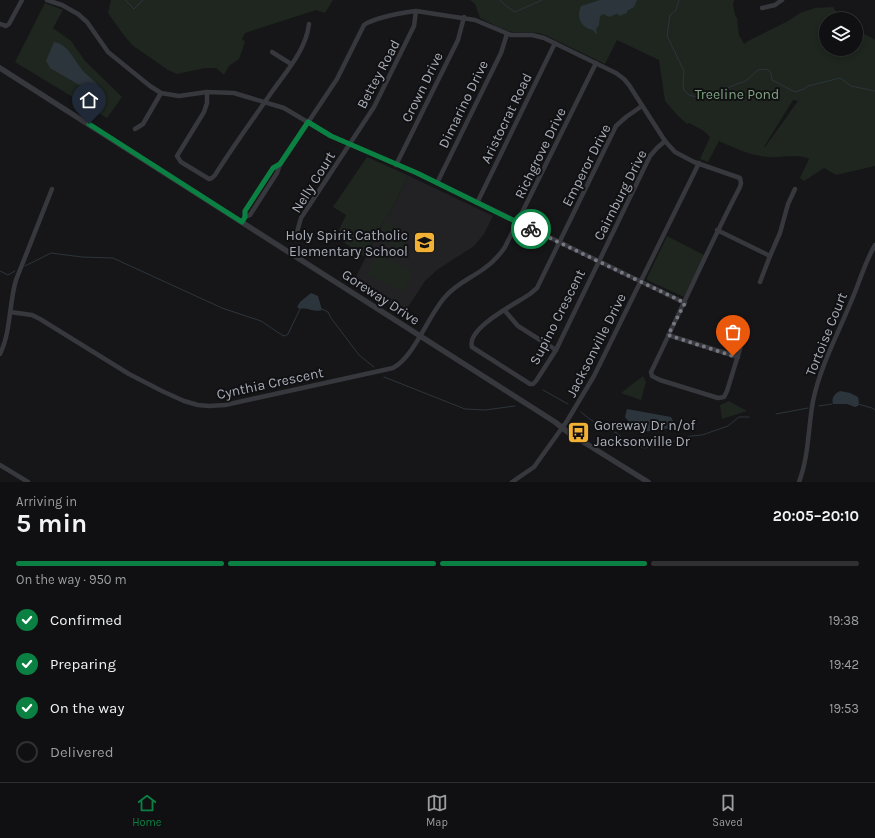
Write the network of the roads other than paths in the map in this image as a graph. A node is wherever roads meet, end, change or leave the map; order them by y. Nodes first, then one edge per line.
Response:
1 (22, 0) edge
2 (47, 0) edge
3 (782, 0) edge
4 (762, 8) dead end
5 (416, 11) junction
6 (464, 17) junction
7 (0, 24) edge
8 (309, 24) dead end
9 (506, 34) junction
10 (555, 43) junction
11 (272, 52) dead end
12 (596, 63) junction
13 (291, 64) junction
14 (0, 68) edge
15 (207, 92) junction
16 (161, 93) junction
17 (265, 102) junction
18 (642, 106) junction
19 (308, 122) junction
20 (135, 129) dead end
21 (665, 141) junction
22 (350, 145) junction
23 (699, 163) junction
24 (396, 165) junction
25 (437, 183) junction
26 (52, 189) dead end
27 (795, 189) dead end
28 (477, 202) junction
29 (244, 220) junction
30 (518, 222) junction
31 (717, 230) junction
32 (297, 232) dead end
33 (560, 243) junction
34 (875, 245) edge
35 (770, 256) junction
36 (599, 261) junction
37 (641, 281) junction
38 (760, 282) dead end
39 (685, 303) junction
40 (505, 311) junction
41 (10, 312) junction
42 (743, 332) dead end
43 (420, 335) junction
44 (668, 335) junction
45 (556, 350) junction
46 (0, 354) edge
47 (738, 357) junction
48 (562, 428) junction
49 (0, 465) edge
50 (28, 482) edge
51 (512, 482) edge
52 (648, 482) edge
53 (799, 482) edge

1 - 7 street
2 - 16 street
3 - 4 street
5 - 6 street
5 - 19 street
5 - 22 street, Bettey Road
6 - 9 street
6 - 24 street, Crown Drive
8 - 13 street
9 - 10 street
9 - 25 street, Dimarino Drive
10 - 12 street
10 - 28 street, Aristocrat Road
11 - 13 street
12 - 18 street
12 - 30 street, Richgrove Drive
13 - 17 street
14 - 29 street, Goreway Drive
15 - 16 street
15 - 17 street
15 - 17 street
16 - 20 street
17 - 19 street
18 - 21 street
18 - 33 street, Emperor Drive
19 - 22 street
19 - 29 street
21 - 23 street
21 - 36 street, Cairnburg Drive
22 - 24 street
22 - 32 street, Nelly Court
23 - 31 street
23 - 37 street, Jacksonville Drive
24 - 25 street
25 - 28 street
26 - 41 street
27 - 35 street
28 - 30 street
29 - 43 street, Goreway Drive
30 - 33 street
30 - 43 street, Richgrove Drive
31 - 35 street
31 - 39 street
33 - 36 street
33 - 40 street, Supino Crescent
34 - 53 street, Tortoise Court
35 - 38 street
36 - 37 street
36 - 45 street, Supino Crescent
37 - 39 street
37 - 48 street, Jacksonville Drive
39 - 44 street
40 - 45 street
40 - 45 street, Supino Crescent
41 - 43 street, Cynthia Crescent
41 - 46 street
42 - 47 street
43 - 48 street, Goreway Drive
44 - 47 street
44 - 47 street
48 - 51 street, Jacksonville Drive
48 - 52 street, Goreway Drive
49 - 50 street

